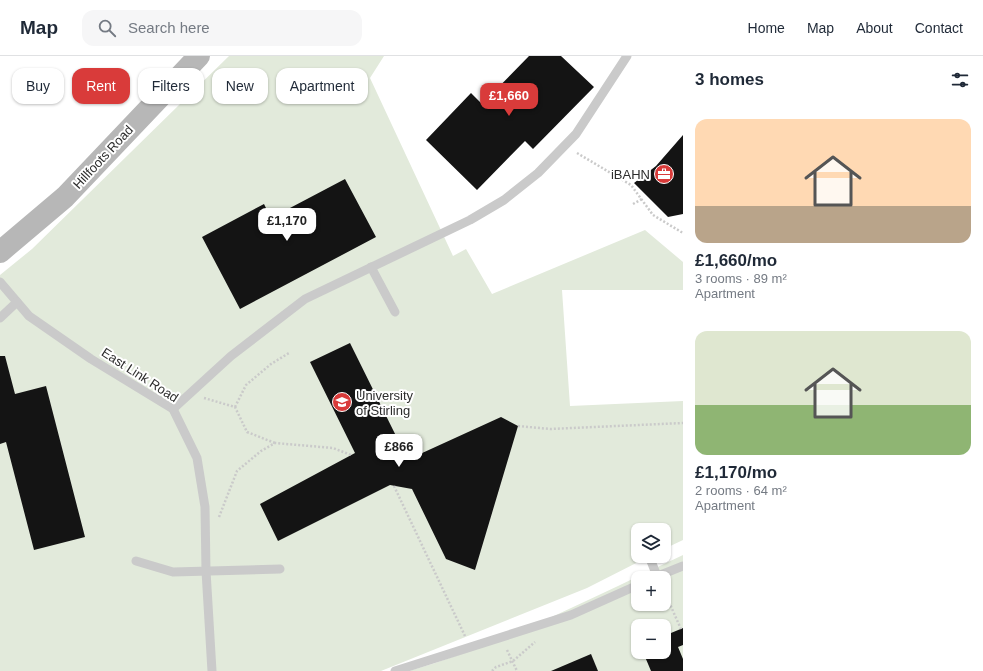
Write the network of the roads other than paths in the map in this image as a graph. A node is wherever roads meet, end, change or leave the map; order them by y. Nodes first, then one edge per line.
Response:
1 (199, 56) edge
2 (627, 56) edge
3 (0, 252) edge
4 (371, 267) junction
5 (0, 282) edge
6 (17, 302) junction
7 (396, 312) dead end
8 (0, 318) edge
9 (173, 409) junction
10 (136, 561) dead end
11 (683, 566) edge
12 (280, 569) dead end
13 (206, 571) junction
14 (670, 571) edge
15 (631, 588) edge
16 (212, 671) edge
17 (395, 671) edge

1 - 3 main road, Hillfoots Road
2 - 4 lane
4 - 7 lane
4 - 9 lane
5 - 6 lane, East Link Road
6 - 8 lane
6 - 9 lane, East Link Road
9 - 13 lane, East Link Road
10 - 13 lane
11 - 14 lane
12 - 13 lane
13 - 16 lane, East Link Road
15 - 17 lane

